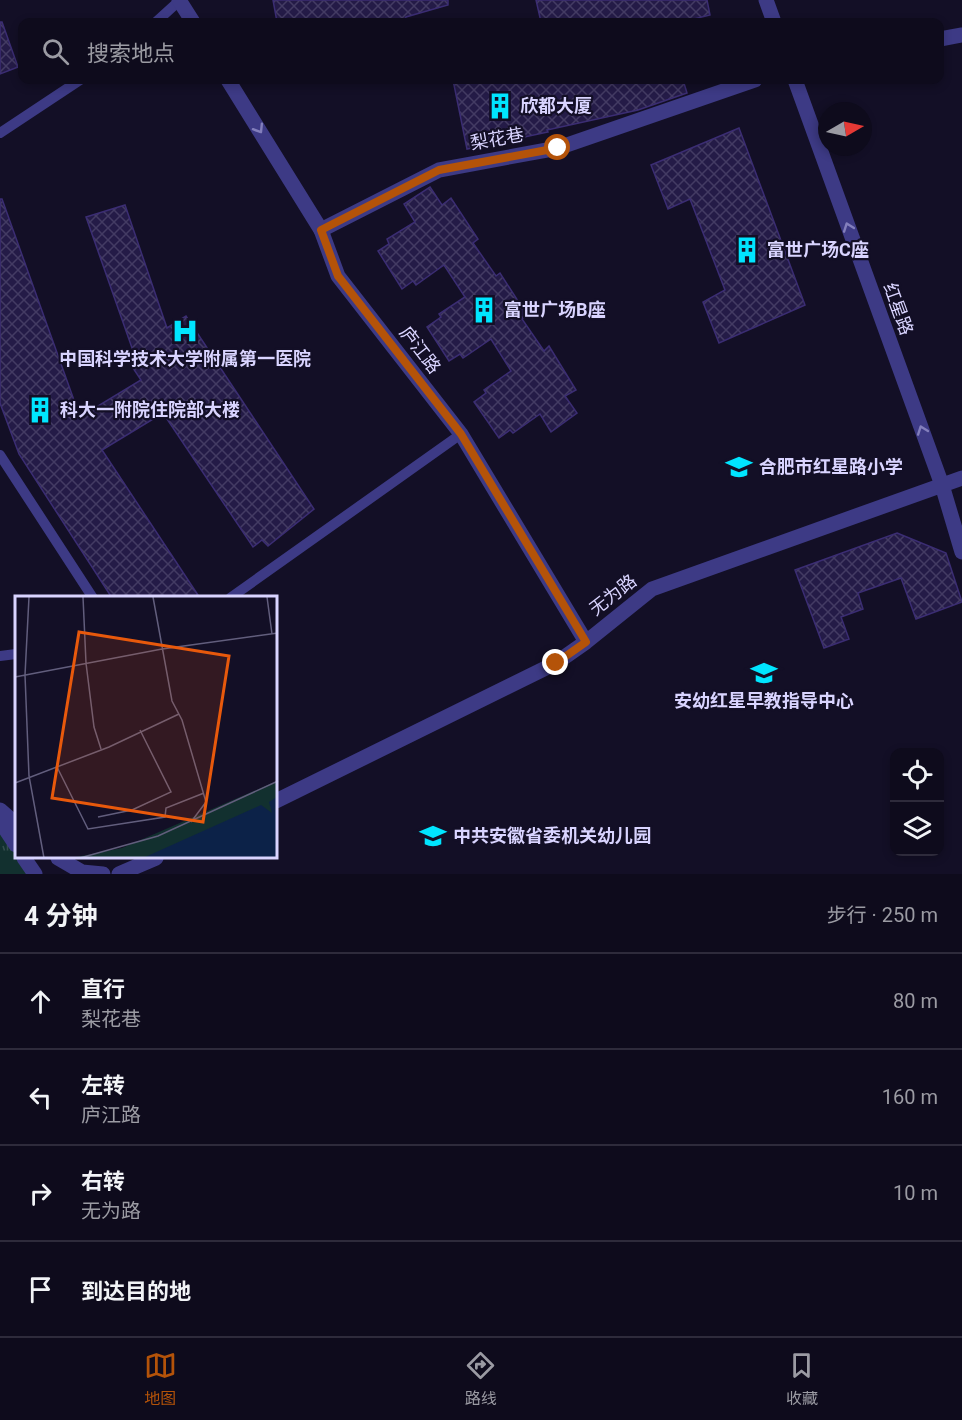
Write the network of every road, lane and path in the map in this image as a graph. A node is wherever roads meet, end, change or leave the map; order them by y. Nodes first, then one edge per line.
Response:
1 (179, 0) edge
2 (766, 0) edge
3 (160, 18) edge
4 (190, 18) edge
5 (773, 18) edge
6 (962, 35) edge
7 (944, 38) edge
8 (74, 84) edge
9 (230, 84) edge
10 (743, 84) edge
11 (796, 84) edge
12 (0, 133) edge
13 (321, 230) junction
14 (461, 434) junction
15 (0, 455) edge
16 (962, 478) edge
17 (942, 485) junction
18 (962, 552) edge
19 (92, 596) edge
20 (233, 596) edge
21 (586, 642) junction
22 (15, 654) edge
23 (0, 656) edge
24 (278, 800) edge
25 (0, 810) edge
26 (0, 820) edge
27 (15, 823) edge
28 (15, 844) edge
29 (25, 859) edge
30 (60, 859) edge
31 (154, 859) edge
32 (35, 874) edge
33 (103, 874) edge
34 (119, 874) edge

1 - 3 lane
1 - 4 street
2 - 5 street
6 - 7 street
8 - 12 lane
9 -> 13 street, 庐江路
10 - 13 street, 梨花巷
17 -> 11 street, 红星路
13 - 14 street, 庐江路
14 - 20 lane
14 - 21 street, 庐江路
15 - 19 lane
16 - 17 street, 无为路
17 - 18 street, 红星路
17 - 21 street, 无为路
21 - 24 street, 无为路
22 - 23 lane
25 - 27 street
26 - 28 street
29 - 32 street
30 - 33 street
31 - 34 street

